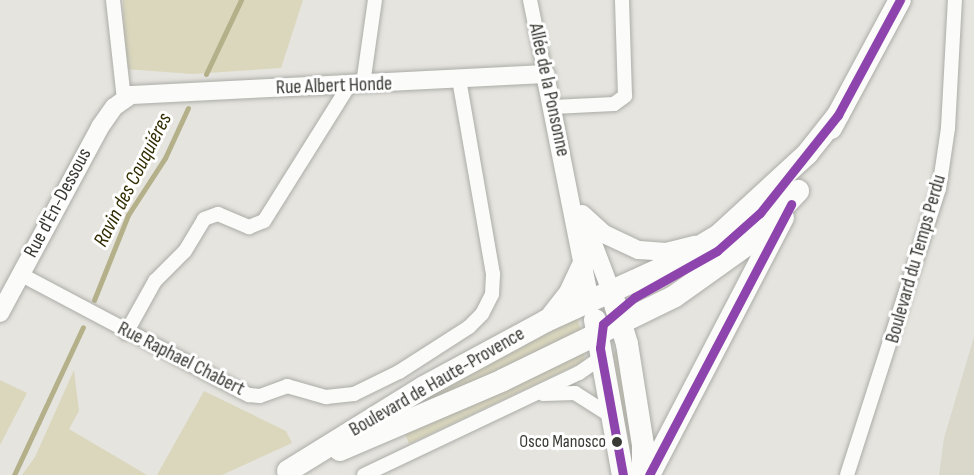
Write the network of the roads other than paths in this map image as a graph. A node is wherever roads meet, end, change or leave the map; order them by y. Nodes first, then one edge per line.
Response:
1 (113, 0) edge
2 (375, 0) edge
3 (530, 0) edge
4 (622, 0) edge
5 (900, 0) edge
6 (955, 0) edge
7 (545, 74) junction
8 (459, 80) junction
9 (357, 84) junction
10 (124, 99) junction
11 (553, 107) junction
12 (838, 115) junction
13 (807, 154) junction
14 (568, 180) junction
15 (798, 191) junction
16 (582, 214) junction
17 (719, 235) junction
18 (582, 267) junction
19 (20, 274) junction
20 (590, 301) junction
21 (617, 308) junction
22 (0, 313) edge
23 (546, 321) junction
24 (126, 333) junction
25 (599, 334) junction
26 (602, 357) junction
27 (523, 398) junction
28 (611, 416) junction
29 (640, 470) edge
30 (283, 473) edge
31 (852, 473) edge
32 (364, 475) edge

1 - 10 street
2 - 9 street
3 - 7 street, Allée de la Ponsonne
4 - 11 street
5 - 12 main road
6 - 31 street, Boulevard du Temps Perdu
7 - 8 street, Rue Albert Honde
7 - 11 street, Allée de la Ponsonne
8 - 9 street, Rue Albert Honde
8 - 24 street, Rue Raphael Chabert
9 - 10 street, Rue Albert Honde
9 - 24 street
10 - 19 street, Rue d'En-Dessous
11 - 14 street, Allée de la Ponsonne
12 - 13 main road
12 - 15 main road
13 - 17 main road
13 - 21 main road
14 - 16 street, Allée de la Ponsonne
14 - 18 street, Allée de la Ponsonne
15 - 21 main road
15 - 29 main road
16 - 17 street
16 - 21 street, Allée de la Ponsonne
17 - 21 main road
18 - 20 street, Allée de la Ponsonne
18 - 23 main road
19 - 22 street, Rue d'En-Dessous
19 - 24 street, Rue Raphael Chabert
20 - 21 main road, Boulevard de Haute-Provence
20 - 23 main road, Boulevard de Haute-Provence
20 - 25 main road
21 - 25 main road, Boulevard de Haute-Provence
21 - 29 main road
23 - 30 main road, Boulevard de Haute-Provence
25 - 26 main road
25 - 30 main road, Boulevard de Haute-Provence
26 - 27 street
26 - 28 main road
27 - 28 street
27 - 32 street
28 - 29 main road

